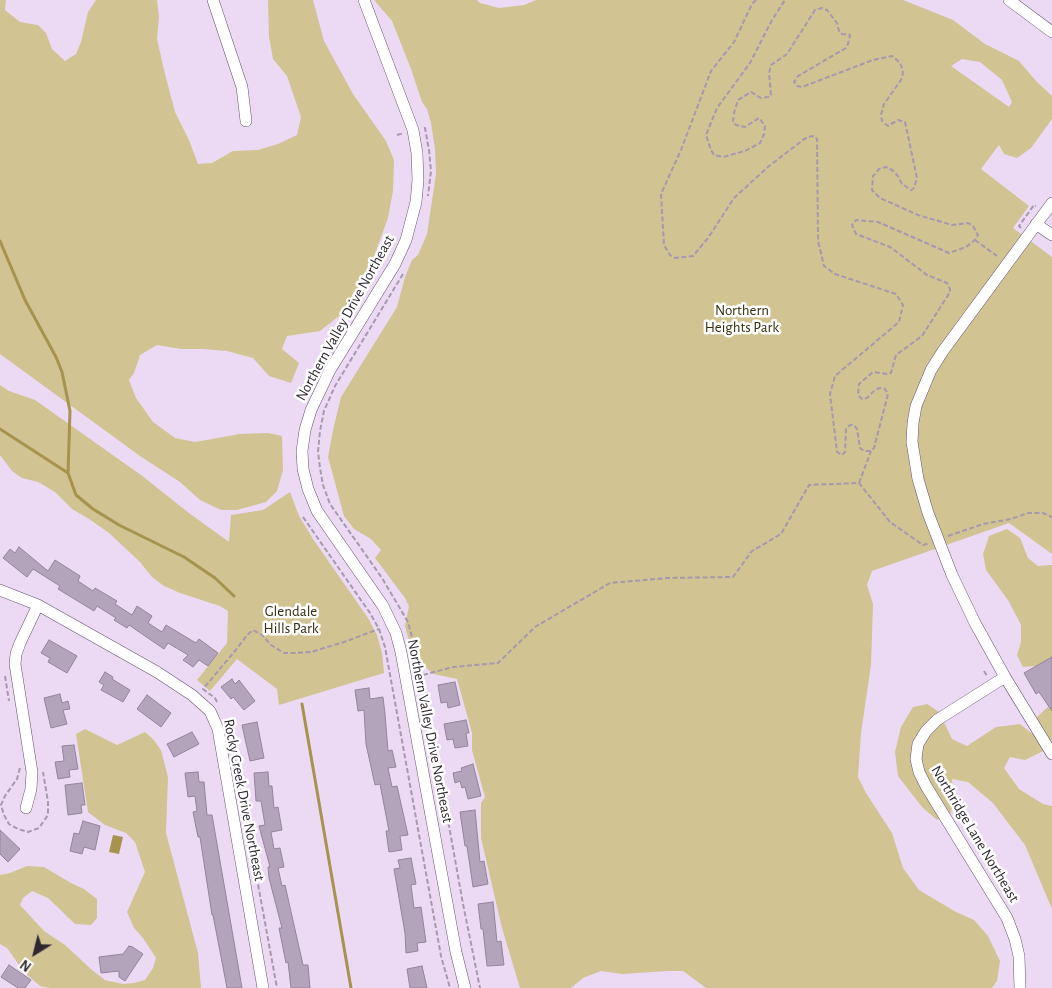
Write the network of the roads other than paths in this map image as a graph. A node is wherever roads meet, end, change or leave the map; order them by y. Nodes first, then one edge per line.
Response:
1 (213, 0) edge
2 (364, 0) edge
3 (1009, 0) edge
4 (1052, 32) edge
5 (246, 121) dead end
6 (1052, 202) edge
7 (1036, 224) junction
8 (1052, 235) edge
9 (0, 590) edge
10 (38, 605) junction
11 (1005, 677) junction
12 (1052, 754) edge
13 (26, 808) dead end
14 (263, 988) edge
15 (465, 988) edge
16 (1020, 988) edge

1 - 5 street
2 - 15 street, Northern Valley Drive Northeast
3 - 4 street
6 - 7 street
7 - 8 street
7 - 11 street
9 - 10 street, Rocky Creek Drive Northeast
10 - 13 street
10 - 14 street, Rocky Creek Drive Northeast
11 - 12 street
11 - 16 street, Northridge Lane Northeast

